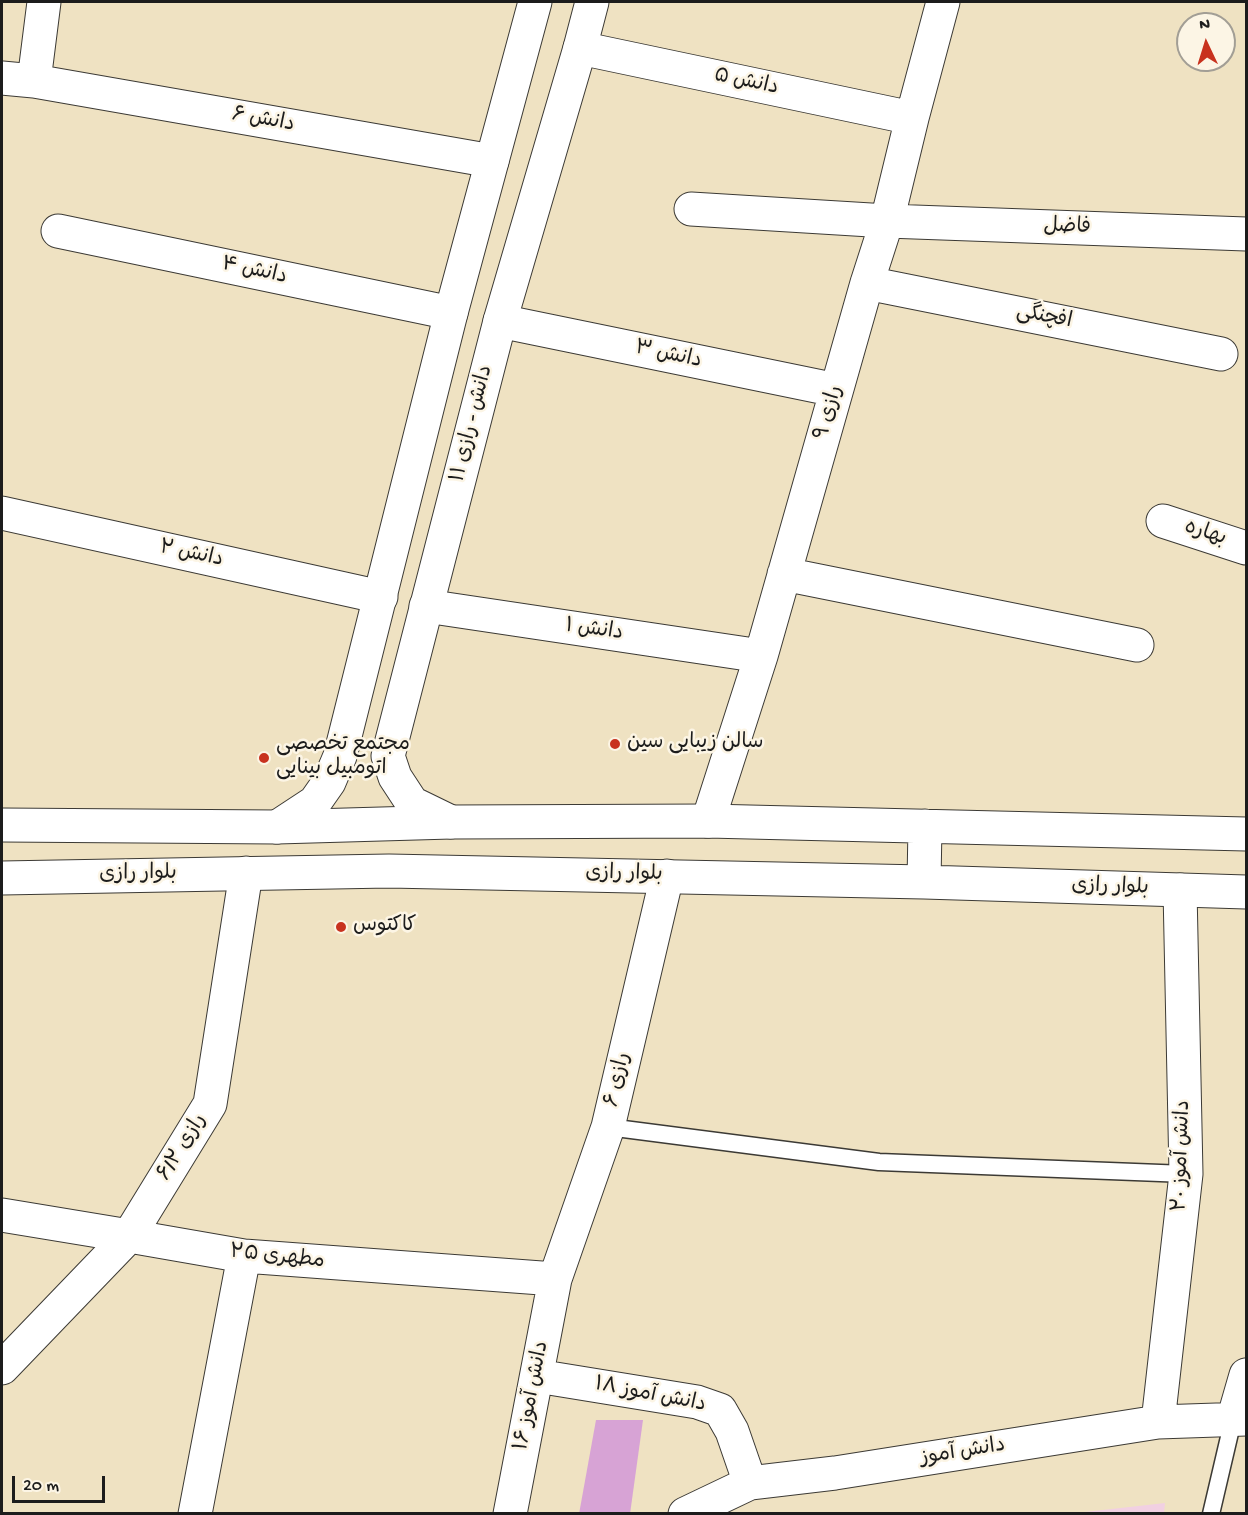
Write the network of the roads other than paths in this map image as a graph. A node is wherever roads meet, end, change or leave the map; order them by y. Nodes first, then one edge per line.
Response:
1 (44, 2) edge
2 (535, 2) edge
3 (592, 2) edge
4 (943, 2) edge
5 (580, 48) junction
6 (2, 78) edge
7 (34, 81) junction
8 (912, 118) junction
9 (492, 162) junction
10 (691, 209) dead end
11 (887, 221) junction
12 (58, 231) dead end
13 (1246, 234) edge
14 (867, 283) junction
15 (451, 313) junction
16 (500, 321) junction
17 (1221, 354) dead end
18 (836, 390) junction
19 (2, 513) edge
20 (1162, 520) dead end
21 (1246, 548) edge
22 (784, 574) junction
23 (381, 597) junction
24 (426, 606) junction
25 (1137, 645) dead end
26 (761, 656) junction
27 (363, 666) junction
28 (409, 672) junction
29 (708, 821) junction
30 (451, 822) junction
31 (2, 825) edge
32 (277, 826) junction
33 (926, 826) junction
34 (1246, 834) edge
35 (246, 873) junction
36 (668, 876) junction
37 (2, 878) edge
38 (924, 882) junction
39 (1180, 890) junction
40 (1246, 892) edge
41 (608, 1127) junction
42 (1186, 1173) junction
43 (2, 1215) edge
44 (129, 1236) junction
45 (244, 1257) junction
46 (555, 1279) junction
47 (2, 1368) edge
48 (1246, 1375) edge
49 (537, 1376) junction
50 (1240, 1419) edge
51 (1158, 1422) junction
52 (750, 1483) junction
53 (195, 1514) edge
54 (510, 1514) edge
55 (686, 1514) edge
56 (1211, 1514) edge

1 - 7 street
2 - 9 street
3 - 5 street, دانش - رازی ۱۱
4 - 8 street, رازی ۹
5 - 8 street, دانش ۵
5 - 16 street, دانش - رازی ۱۱
6 - 7 street, دانش ۶
7 - 9 street, دانش ۶
8 - 11 street, رازی ۹
9 - 15 street
10 - 11 street, فاضل
11 - 13 street, فاضل
11 - 14 street, رازی ۹
12 - 15 street, دانش ۴
14 - 17 street, افچنگی
14 - 18 street, رازی ۹
15 - 23 street
16 - 18 street, دانش ۳
16 - 24 street, دانش - رازی ۱۱
18 - 22 street, رازی ۹
19 - 23 street, دانش ۲
20 - 21 street, بهاره
22 - 25 street
22 - 26 street, رازی ۹
23 - 27 street
24 - 26 street, دانش ۱
24 - 28 street, دانش - رازی ۱۱
26 - 29 street, رازی ۹
27 - 28 street
27 - 32 street
28 - 30 street, دانش - رازی ۱۱
29 - 30 street
29 - 33 street
30 - 32 street
31 - 32 street
33 - 34 street
33 - 38 street
35 - 36 street, بلوار رازی
35 - 37 street, بلوار رازی
35 - 44 street, رازی ۶/۲
36 - 38 street, بلوار رازی
36 - 41 street, رازی ۶
38 - 39 street, بلوار رازی
39 - 40 street, بلوار رازی
39 - 42 street, دانش آموز ۲۰
41 - 42 lane
41 - 46 street, رازی ۶
42 - 51 street, دانش آموز ۲۰
43 - 44 street, مطهری ۲۵
44 - 45 street, مطهری ۲۵
44 - 47 street, رازی ۶/۲
45 - 46 street, مطهری ۲۵
45 - 53 street
46 - 49 street, دانش آموز ۱۶
48 - 50 street
49 - 52 street, دانش آموز ۱۸
49 - 54 street, دانش آموز ۱۶
50 - 51 street, دانش آموز
50 - 56 lane
51 - 52 street, دانش آموز
52 - 55 street, دانش آموز

